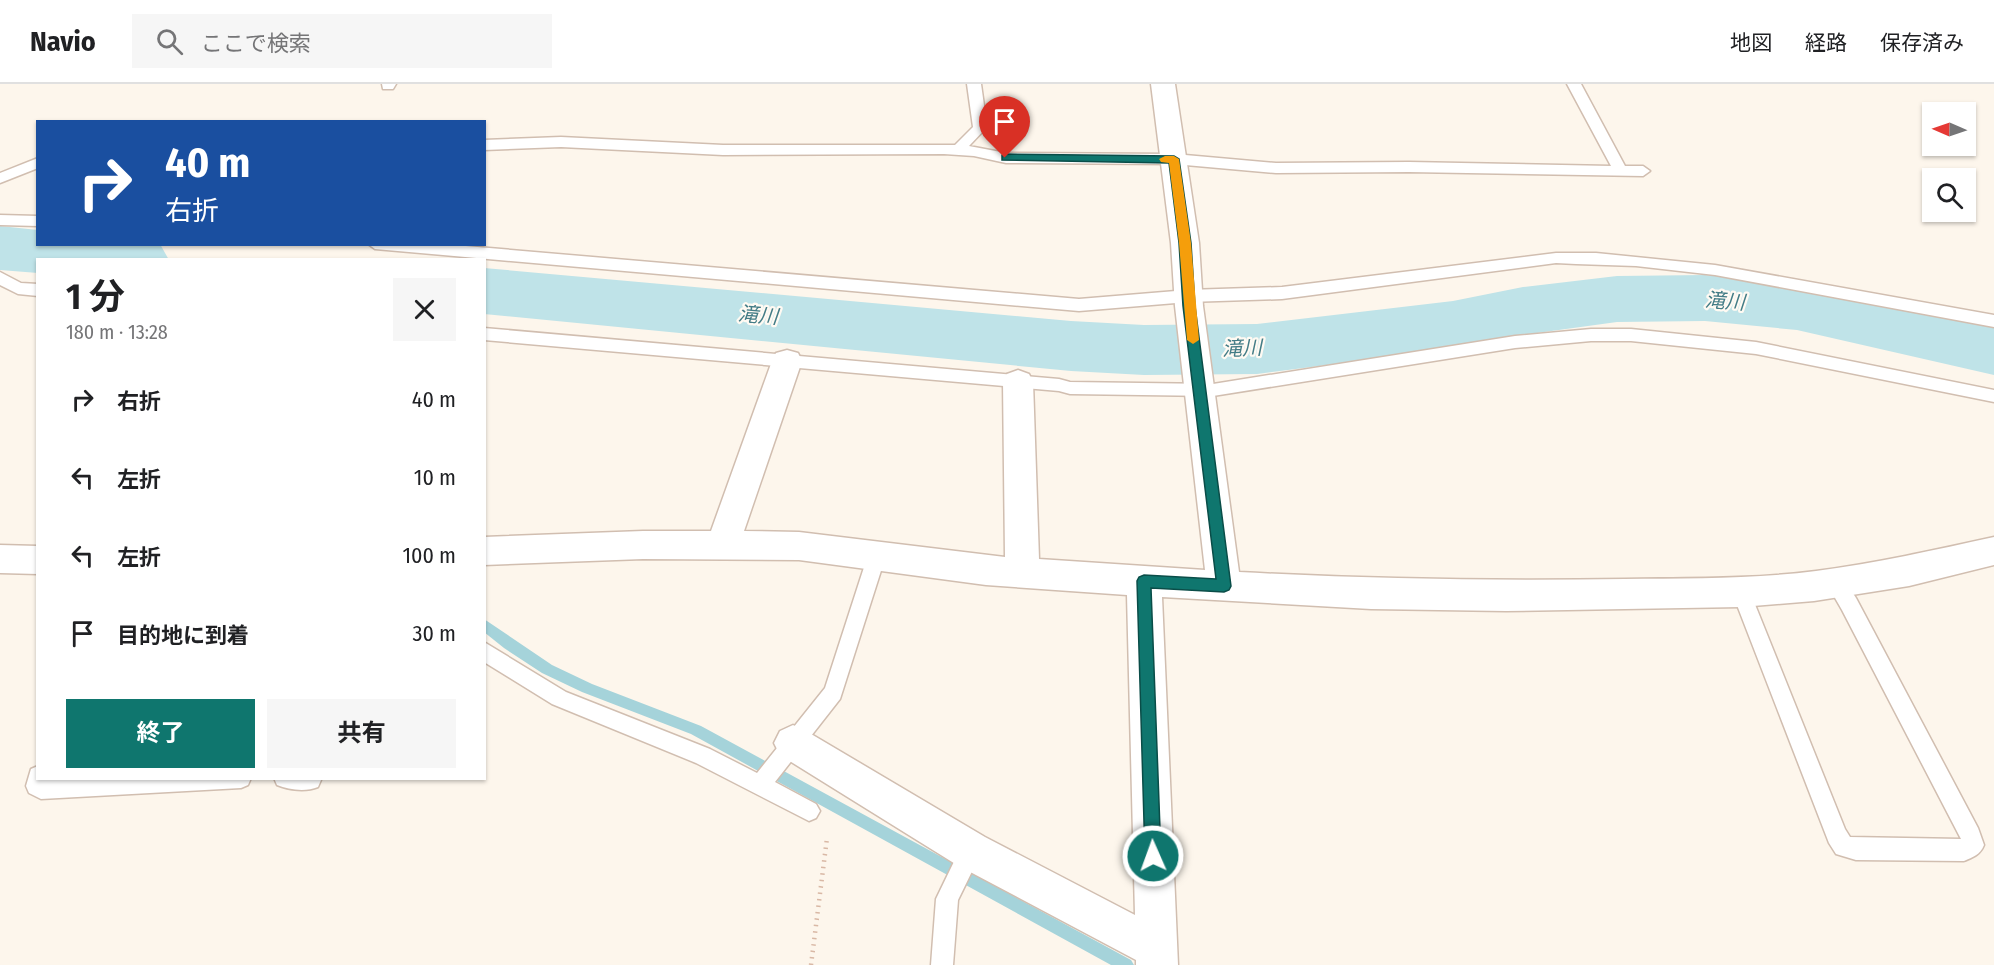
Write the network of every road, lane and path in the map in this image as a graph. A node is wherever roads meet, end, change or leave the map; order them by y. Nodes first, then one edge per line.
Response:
1 (974, 84) edge
2 (1163, 84) edge
3 (1574, 84) edge
4 (486, 145) edge
5 (959, 150) junction
6 (1174, 159) junction
7 (36, 164) edge
8 (1620, 170) junction
9 (1643, 171) dead end
10 (0, 178) edge
11 (0, 219) edge
12 (36, 221) edge
13 (398, 246) edge
14 (0, 278) edge
15 (36, 290) edge
16 (1188, 301) junction
17 (1994, 321) edge
18 (486, 334) edge
19 (787, 361) junction
20 (1018, 382) junction
21 (1199, 386) junction
22 (1994, 396) edge
23 (723, 545) junction
24 (486, 551) edge
25 (1994, 551) edge
26 (878, 555) junction
27 (0, 559) edge
28 (36, 560) edge
29 (1022, 572) junction
30 (1144, 581) junction
31 (1836, 584) junction
32 (1224, 586) junction
33 (1741, 592) junction
34 (486, 652) edge
35 (774, 767) junction
36 (37, 780) edge
37 (205, 780) edge
38 (809, 811) joint
39 (963, 866) junction
40 (1162, 959) edge
41 (811, 965) edge
42 (942, 965) edge

1 - 5 lane
2 - 6 street
3 - 8 lane
4 - 5 lane
5 - 6 lane
6 - 8 lane
6 - 16 street
7 - 10 lane
8 - 9 lane
11 - 12 lane
13 - 16 lane
14 - 15 lane
16 - 17 lane
16 - 21 street
18 - 19 lane
19 - 20 lane
19 - 23 street
20 - 21 lane
20 - 29 street
21 - 22 lane
21 - 32 street
23 - 24 street
23 - 26 street
25 - 31 street
26 - 29 street
26 - 35 lane
27 - 28 street
29 - 30 street
30 - 32 street
30 - 40 street
31 - 33 street
31 - 33 lane
32 - 33 street
34 - 35 lane
35 - 38 lane
35 - 39 street
36 - 37 lane
38 - 41 path
39 - 40 street
39 - 42 lane

